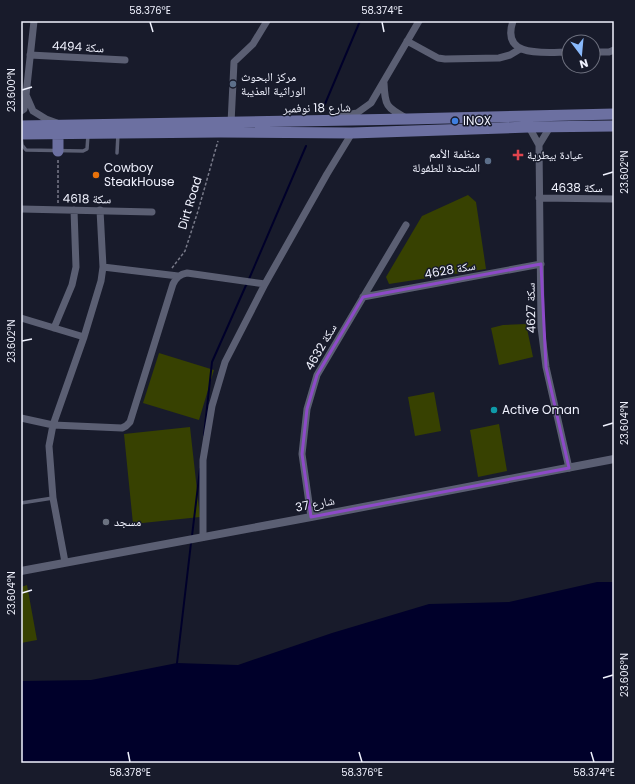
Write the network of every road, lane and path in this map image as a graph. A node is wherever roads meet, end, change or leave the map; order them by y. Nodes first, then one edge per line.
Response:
1 (34, 21) edge
2 (268, 21) edge
3 (418, 21) edge
4 (514, 21) edge
5 (407, 41) junction
6 (520, 49) junction
7 (614, 50) edge
8 (561, 52) edge
9 (601, 52) edge
10 (30, 55) junction
11 (125, 60) dead end
12 (384, 83) junction
13 (26, 95) junction
14 (21, 111) edge
15 (614, 114) edge
16 (408, 119) junction
17 (322, 121) junction
18 (231, 123) junction
19 (21, 126) edge
20 (67, 126) junction
21 (550, 126) junction
22 (614, 126) edge
23 (529, 127) junction
24 (220, 132) junction
25 (88, 133) junction
26 (118, 133) junction
27 (352, 133) junction
28 (58, 134) junction
29 (21, 135) edge
30 (539, 145) junction
31 (58, 150) junction
32 (117, 153) dead end
33 (539, 198) junction
34 (614, 199) edge
35 (21, 209) edge
36 (58, 210) junction
37 (74, 210) junction
38 (100, 210) junction
39 (152, 212) dead end
40 (406, 225) dead end
41 (541, 264) junction
42 (103, 267) junction
43 (168, 275) junction
44 (178, 276) junction
45 (265, 284) junction
46 (363, 297) junction
47 (21, 318) edge
48 (54, 328) junction
49 (84, 337) junction
50 (21, 418) edge
51 (53, 425) junction
52 (614, 459) edge
53 (569, 468) junction
54 (53, 498) junction
55 (21, 503) edge
56 (311, 517) junction
57 (203, 537) junction
58 (65, 562) junction
59 (21, 571) edge

1 - 10 street
2 - 18 street
3 - 5 street
4 - 6 street
5 - 6 street
5 - 12 street
6 - 8 street
7 - 9 street
10 - 11 street, سكة 4494
10 - 13 street
12 - 16 street
12 - 17 street
13 - 14 street
13 - 20 street
15 - 16 main road, شارع 18 نوفمبر
16 - 17 main road, شارع 18 نوفمبر
17 - 18 main road, شارع 18 نوفمبر
18 - 20 main road, شارع 18 نوفمبر
19 - 20 main road, شارع 18 نوفمبر
21 - 22 main road, شارع 18 نوفمبر
21 - 23 main road, شارع 18 نوفمبر
21 - 30 street
23 - 27 main road, شارع 18 نوفمبر
23 - 30 street, سكة 4627
24 - 26 main road, شارع 18 نوفمبر
24 - 27 main road, شارع 18 نوفمبر
24 - 43 path, Dirt Road
25 - 26 main road, شارع 18 نوفمبر
25 - 28 main road, شارع 18 نوفمبر
25 - 31 lane
26 - 32 lane
27 - 45 street
28 - 29 main road, شارع 18 نوفمبر
28 - 31 main road
29 - 31 lane
30 - 33 street, سكة 4627
31 - 36 path
33 - 34 street, سكة 4638
33 - 41 street, سكة 4627
35 - 36 street, سكة 4618
36 - 37 street, سكة 4618
37 - 38 street, سكة 4618
37 - 48 street
38 - 39 street, سكة 4618
38 - 42 street
40 - 46 street, سكة 4632
41 - 46 street, سكة 4628
41 - 53 street, سكة 4627
42 - 43 street
42 - 49 street
43 - 44 street
44 - 45 street
44 - 51 street
45 - 57 street
46 - 56 street, سكة 4632
47 - 48 street
48 - 49 street
49 - 51 street
50 - 51 street
51 - 54 street
52 - 53 street, شارع 37
53 - 56 street, شارع 37
54 - 55 lane
54 - 58 street
56 - 57 street, شارع 37
57 - 58 street, شارع 37
58 - 59 street, شارع 37

